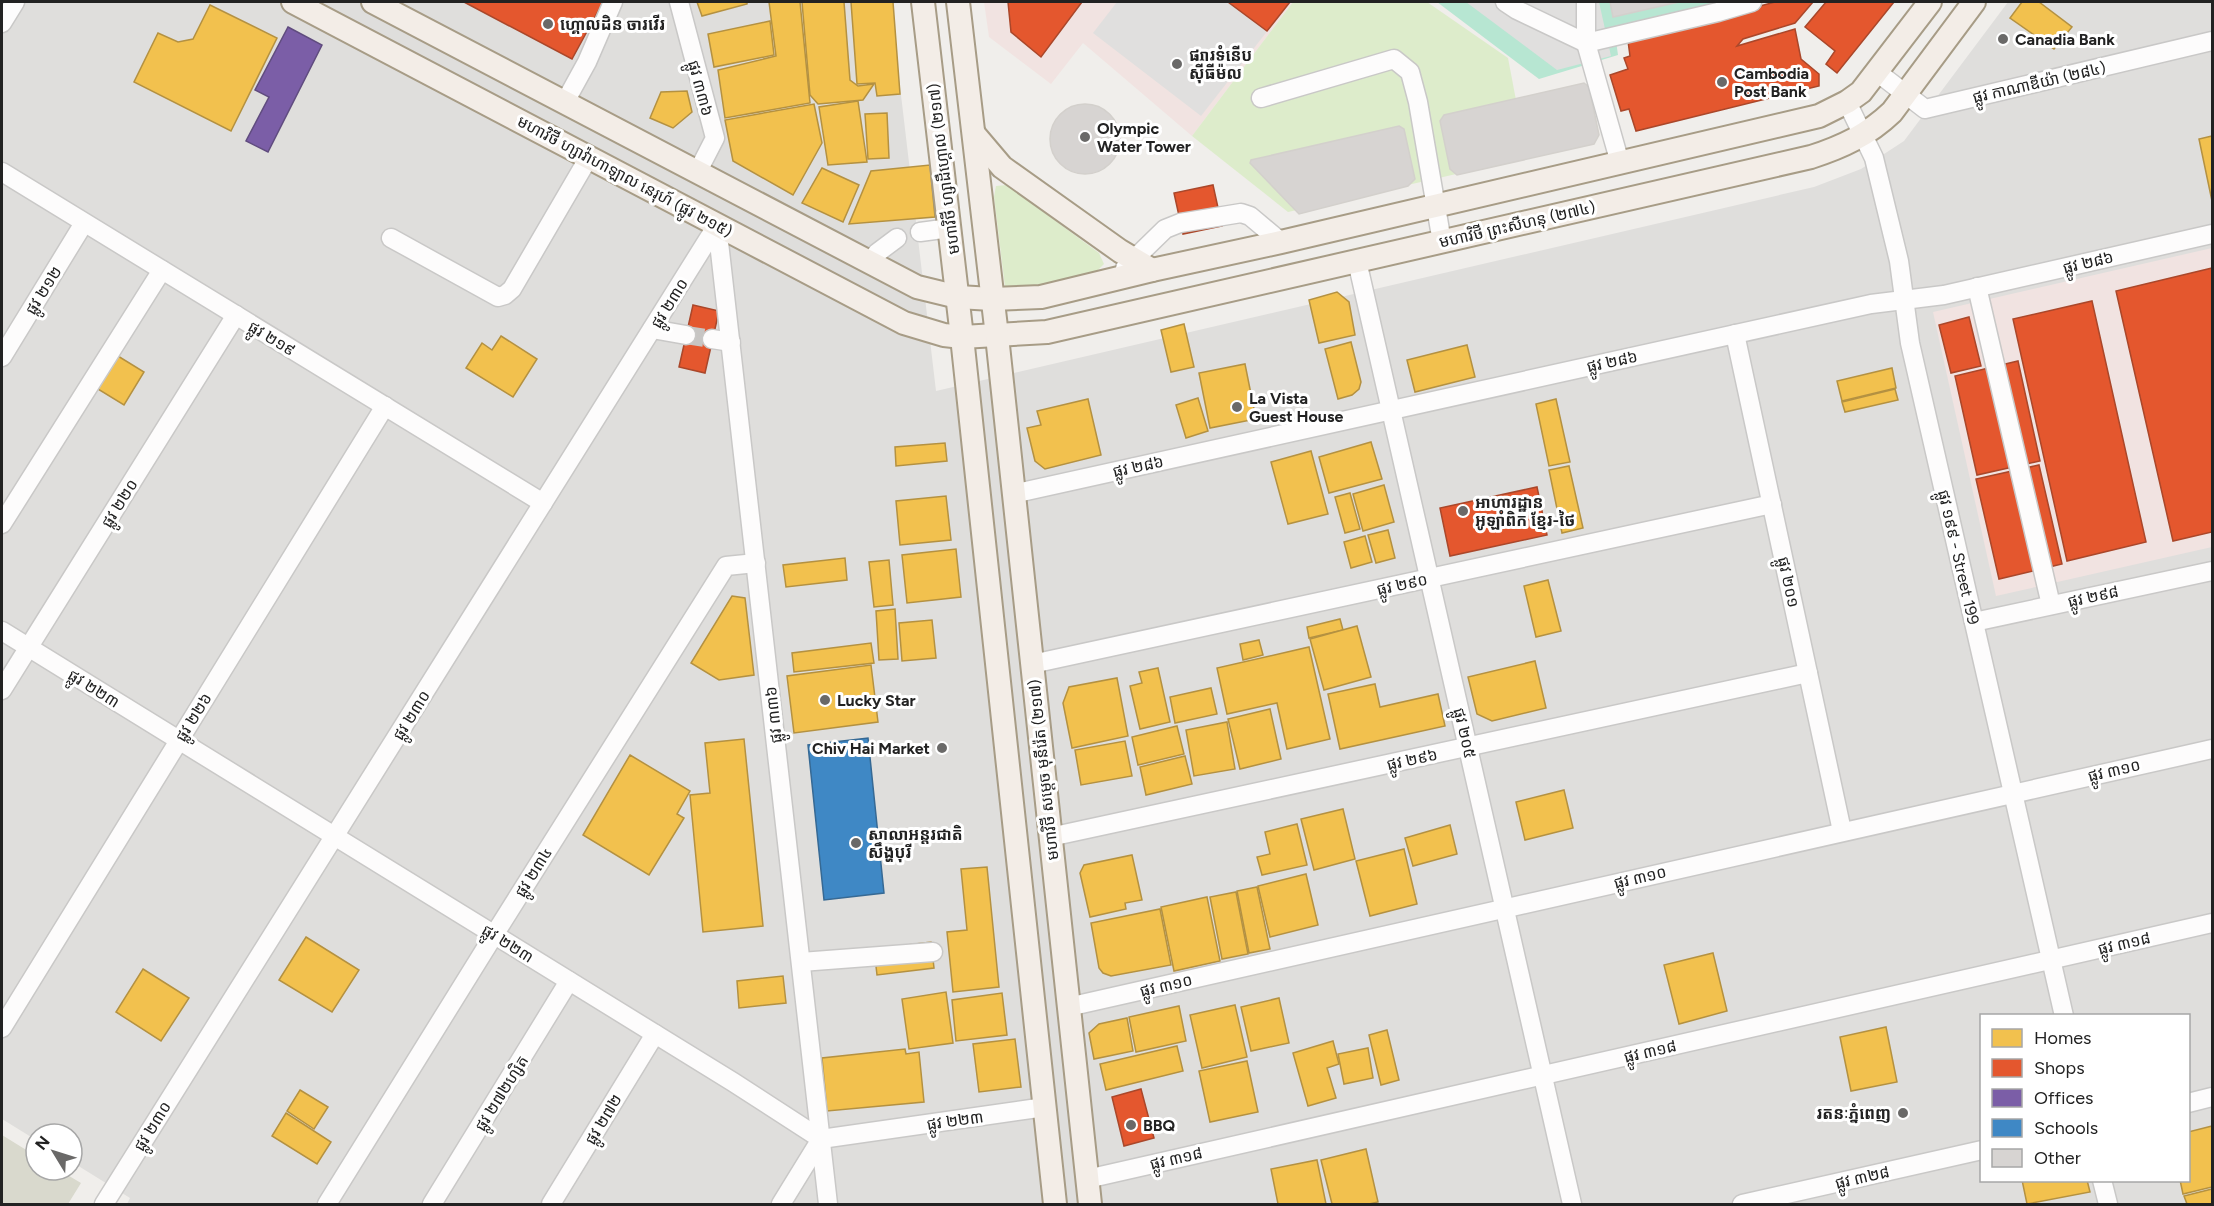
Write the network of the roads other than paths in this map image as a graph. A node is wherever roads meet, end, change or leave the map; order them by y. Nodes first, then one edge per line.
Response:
1 (15, 2) edge
2 (293, 2) edge
3 (373, 2) edge
4 (613, 2) edge
5 (679, 2) edge
6 (923, 2) edge
7 (958, 2) edge
8 (1505, 2) edge
9 (1586, 2) edge
10 (1752, 2) edge
11 (1930, 2) edge
12 (1974, 2) edge
13 (2, 23) edge
14 (2212, 41) edge
15 (1586, 43) junction
16 (1877, 72) junction
17 (1906, 94) junction
18 (1261, 98) dead end
19 (565, 102) junction
20 (1847, 102) junction
21 (974, 134) junction
22 (1863, 136) junction
23 (589, 157) junction
24 (1620, 163) junction
25 (698, 171) junction
26 (5, 181) edge
27 (1435, 207) junction
28 (84, 223) junction
29 (717, 225) junction
30 (950, 228) junction
31 (920, 232) dead end
32 (2212, 234) edge
33 (391, 238) dead end
34 (897, 238) dead end
35 (1281, 242) junction
36 (1442, 242) junction
37 (1357, 261) junction
38 (870, 262) junction
39 (1143, 265) junction
40 (162, 270) junction
41 (1977, 287) junction
42 (958, 297) junction
43 (992, 299) junction
44 (1905, 300) junction
45 (236, 315) junction
46 (652, 329) junction
47 (1735, 334) junction
48 (686, 335) tunnel mouth
49 (996, 336) junction
50 (962, 337) junction
51 (712, 339) tunnel mouth
52 (731, 342) junction
53 (2, 357) edge
54 (385, 406) junction
55 (1391, 410) junction
56 (1013, 494) junction
57 (543, 503) junction
58 (1772, 504) junction
59 (2, 525) edge
60 (756, 563) junction
61 (2212, 572) edge
62 (1429, 578) junction
63 (2051, 605) junction
64 (1974, 622) junction
65 (2, 631) edge
66 (28, 647) junction
67 (1032, 663) junction
68 (1808, 673) junction
69 (2, 690) edge
70 (179, 740) junction
71 (1468, 747) junction
72 (2212, 749) edge
73 (2013, 793) junction
74 (1842, 831) junction
75 (334, 837) junction
76 (1050, 837) junction
77 (1504, 908) junction
78 (2212, 923) edge
79 (494, 935) junction
80 (933, 952) dead end
81 (2052, 960) junction
82 (801, 962) junction
83 (569, 981) junction
84 (1068, 1007) junction
85 (2064, 1014) edge
86 (2, 1028) edge
87 (655, 1034) junction
88 (1542, 1075) junction
89 (2212, 1097) edge
90 (2190, 1102) edge
91 (1045, 1107) junction
92 (821, 1139) junction
93 (1980, 1150) edge
94 (1087, 1179) junction
95 (2102, 1182) edge
96 (104, 1204) edge
97 (327, 1204) edge
98 (432, 1204) edge
99 (551, 1204) edge
100 (781, 1204) edge
101 (828, 1204) edge
102 (1055, 1204) edge
103 (1089, 1204) edge
104 (1572, 1204) edge
105 (1742, 1204) edge
106 (2108, 1204) edge

1 - 13 street
2 - 23 main road, មហាវិថី ហ្សាវ៉ាហាឡាល នេរុហ៍ (ផ្លូវ ២១៥)
3 - 19 main road
4 - 19 street
5 - 25 street, ផ្លូវ ៣៣៦
6 - 30 main road, មហាវិថី ហ្សាដឹហ្គោល (២១៧)
7 - 21 main road, មហាវិថី ហ្សាដឹហ្គោល (២១៧)
8 - 15 street
9 - 15 street
10 - 15 street
11 - 16 main road
12 - 17 main road, មហាវិថី ព្រះសីហនុ (២៧៤)
14 - 17 street, ផ្លូវ កាណាឌីយ៉ា (២៨៤)
15 - 24 street
16 - 17 street, ផ្លូវ កាណាឌីយ៉ា (២៨៤)
16 - 20 main road
17 - 22 main road, មហាវិថី ព្រះសីហនុ (២៧៤)
18 - 27 street
19 - 25 main road
20 - 22 street, ផ្លូវ ១៩៩ - Street 199
20 - 24 main road
21 - 39 main road
21 - 43 main road, មហាវិថី ហ្សាដឹហ្គោល (២១៧)
22 - 36 main road, មហាវិថី ព្រះសីហនុ (២៧៤)
22 - 44 street, ផ្លូវ ១៩៩ - Street 199
23 - 29 main road, មហាវិថី ហ្សាវ៉ាហាឡាល នេរុហ៍ (ផ្លូវ ២១៥)
23 - 33 street
24 - 27 main road
25 - 38 main road
26 - 28 street, ផ្លូវ ២១៩
27 - 35 main road
27 - 36 street
28 - 40 street, ផ្លូវ ២១៩
28 - 53 street, ផ្លូវ ២១២
29 - 46 street, ផ្លូវ ២៣០
29 - 50 main road, មហាវិថី ហ្សាវ៉ាហាឡាល នេរុហ៍ (ផ្លូវ ២១៥)
29 - 52 street, ផ្លូវ ៣៣៦
30 - 31 street
30 - 42 main road, មហាវិថី ហ្សាដឹហ្គោល (២១៧)
32 - 41 street, ផ្លូវ ២៨៦
34 - 38 street
35 - 39 main road
35 - 39 street
36 - 37 main road, មហាវិថី ព្រះសីហនុ (២៧៤)
37 - 49 main road, មហាវិថី ព្រះសីហនុ (២៧៤)
37 - 55 street, ផ្លូវ ២០៥
38 - 42 main road
39 - 43 main road
40 - 45 street, ផ្លូវ ២១៩
40 - 59 street
41 - 44 street, ផ្លូវ ២៨៦
41 - 63 street
42 - 43 main road
42 - 50 main road, មហាវិថី ហ្សាដឹហ្គោល (២១៧)
43 - 49 main road, មហាវិថី ហ្សាដឹហ្គោល (២១៧)
44 - 47 street, ផ្លូវ ២៨៦
44 - 64 street, ផ្លូវ ១៩៩ - Street 199
45 - 54 street, ផ្លូវ ២១៩
45 - 66 street, ផ្លូវ ២២០
46 - 48 street
46 - 57 street, ផ្លូវ ២៣០
47 - 55 street, ផ្លូវ ២៨៦
47 - 58 street, ផ្លូវ ២០១
49 - 50 main road, មហាវិថី ហ្សាវ៉ាហាឡាល នេរុហ៍ (ផ្លូវ ២១៥)
49 - 56 main road, មហាវិថី សម្តេច មុនីរ៉េត (២១៧)
50 - 91 main road, មហាវិថី សម្តេច មុនីរ៉េត (២១៧)
51 - 52 street
52 - 60 street, ផ្លូវ ៣៣៦
54 - 57 street, ផ្លូវ ២១៩
54 - 70 street, ផ្លូវ ២២៦
55 - 56 street, ផ្លូវ ២៨៦
55 - 62 street, ផ្លូវ ២០៥
56 - 67 main road, មហាវិថី សម្តេច មុនីរ៉េត (២១៧)
57 - 75 street, ផ្លូវ ២៣០
58 - 62 street, ផ្លូវ ២៩០
58 - 68 street, ផ្លូវ ២០១
60 - 79 street, ផ្លូវ ២៣៤
60 - 82 street, ផ្លូវ ៣៣៦
61 - 63 street, ផ្លូវ ២៩៨
62 - 67 street, ផ្លូវ ២៩០
62 - 71 street, ផ្លូវ ២០៥
63 - 64 street, ផ្លូវ ២៩៨
64 - 73 street, ផ្លូវ ១៩៩ - Street 199
65 - 66 street, ផ្លូវ ២២៣
66 - 69 street, ផ្លូវ ២២០
66 - 70 street, ផ្លូវ ២២៣
67 - 76 main road, មហាវិថី សម្តេច មុនីរ៉េត (២១៧)
68 - 71 street, ផ្លូវ ២៩៦
68 - 74 street, ផ្លូវ ២០១
70 - 75 street, ផ្លូវ ២២៣
70 - 86 street, ផ្លូវ ២២៦
71 - 76 street, ផ្លូវ ២៩៦
71 - 77 street, ផ្លូវ ២០៥
72 - 73 street, ផ្លូវ ៣១០
73 - 74 street, ផ្លូវ ៣១០
73 - 81 street, ផ្លូវ ១៩៩ - Street 199
74 - 77 street, ផ្លូវ ៣១០
75 - 79 street, ផ្លូវ ២២៣
75 - 96 street, ផ្លូវ ២៣០
76 - 84 main road, មហាវិថី សម្តេច មុនីរ៉េត (២១៧)
77 - 84 street, ផ្លូវ ៣១០
77 - 88 street, ផ្លូវ ២០៥
78 - 81 street, ផ្លូវ ៣១៨
79 - 83 street, ផ្លូវ ២២៣
79 - 97 street, ផ្លូវ ២៣៤
80 - 82 street
81 - 85 street, ផ្លូវ ១៩៩ - Street 199
81 - 88 street, ផ្លូវ ៣១៨
82 - 92 street, ផ្លូវ ៣៣៦
83 - 87 street, ផ្លូវ ២២៣
83 - 98 street, ផ្លូវ ២៧២ហ្សិត
84 - 94 main road, មហាវិថី សម្តេច មុនីរ៉េត (២១៧)
87 - 92 street, ផ្លូវ ២២៣
87 - 99 street, ផ្លូវ ២៧២
88 - 94 street, ផ្លូវ ៣១៨
88 - 104 street, ផ្លូវ ២០៥
89 - 90 street
91 - 92 street, ផ្លូវ ២២៣
91 - 102 main road, មហាវិថី សម្តេច មុនីរ៉េត (២១៧)
92 - 100 street
92 - 101 street, ផ្លូវ ៣៣៦
93 - 105 street, ផ្លូវ ៣២៨
94 - 103 main road, មហាវិថី សម្តេច មុនីរ៉េត (២១៧)
95 - 106 street

